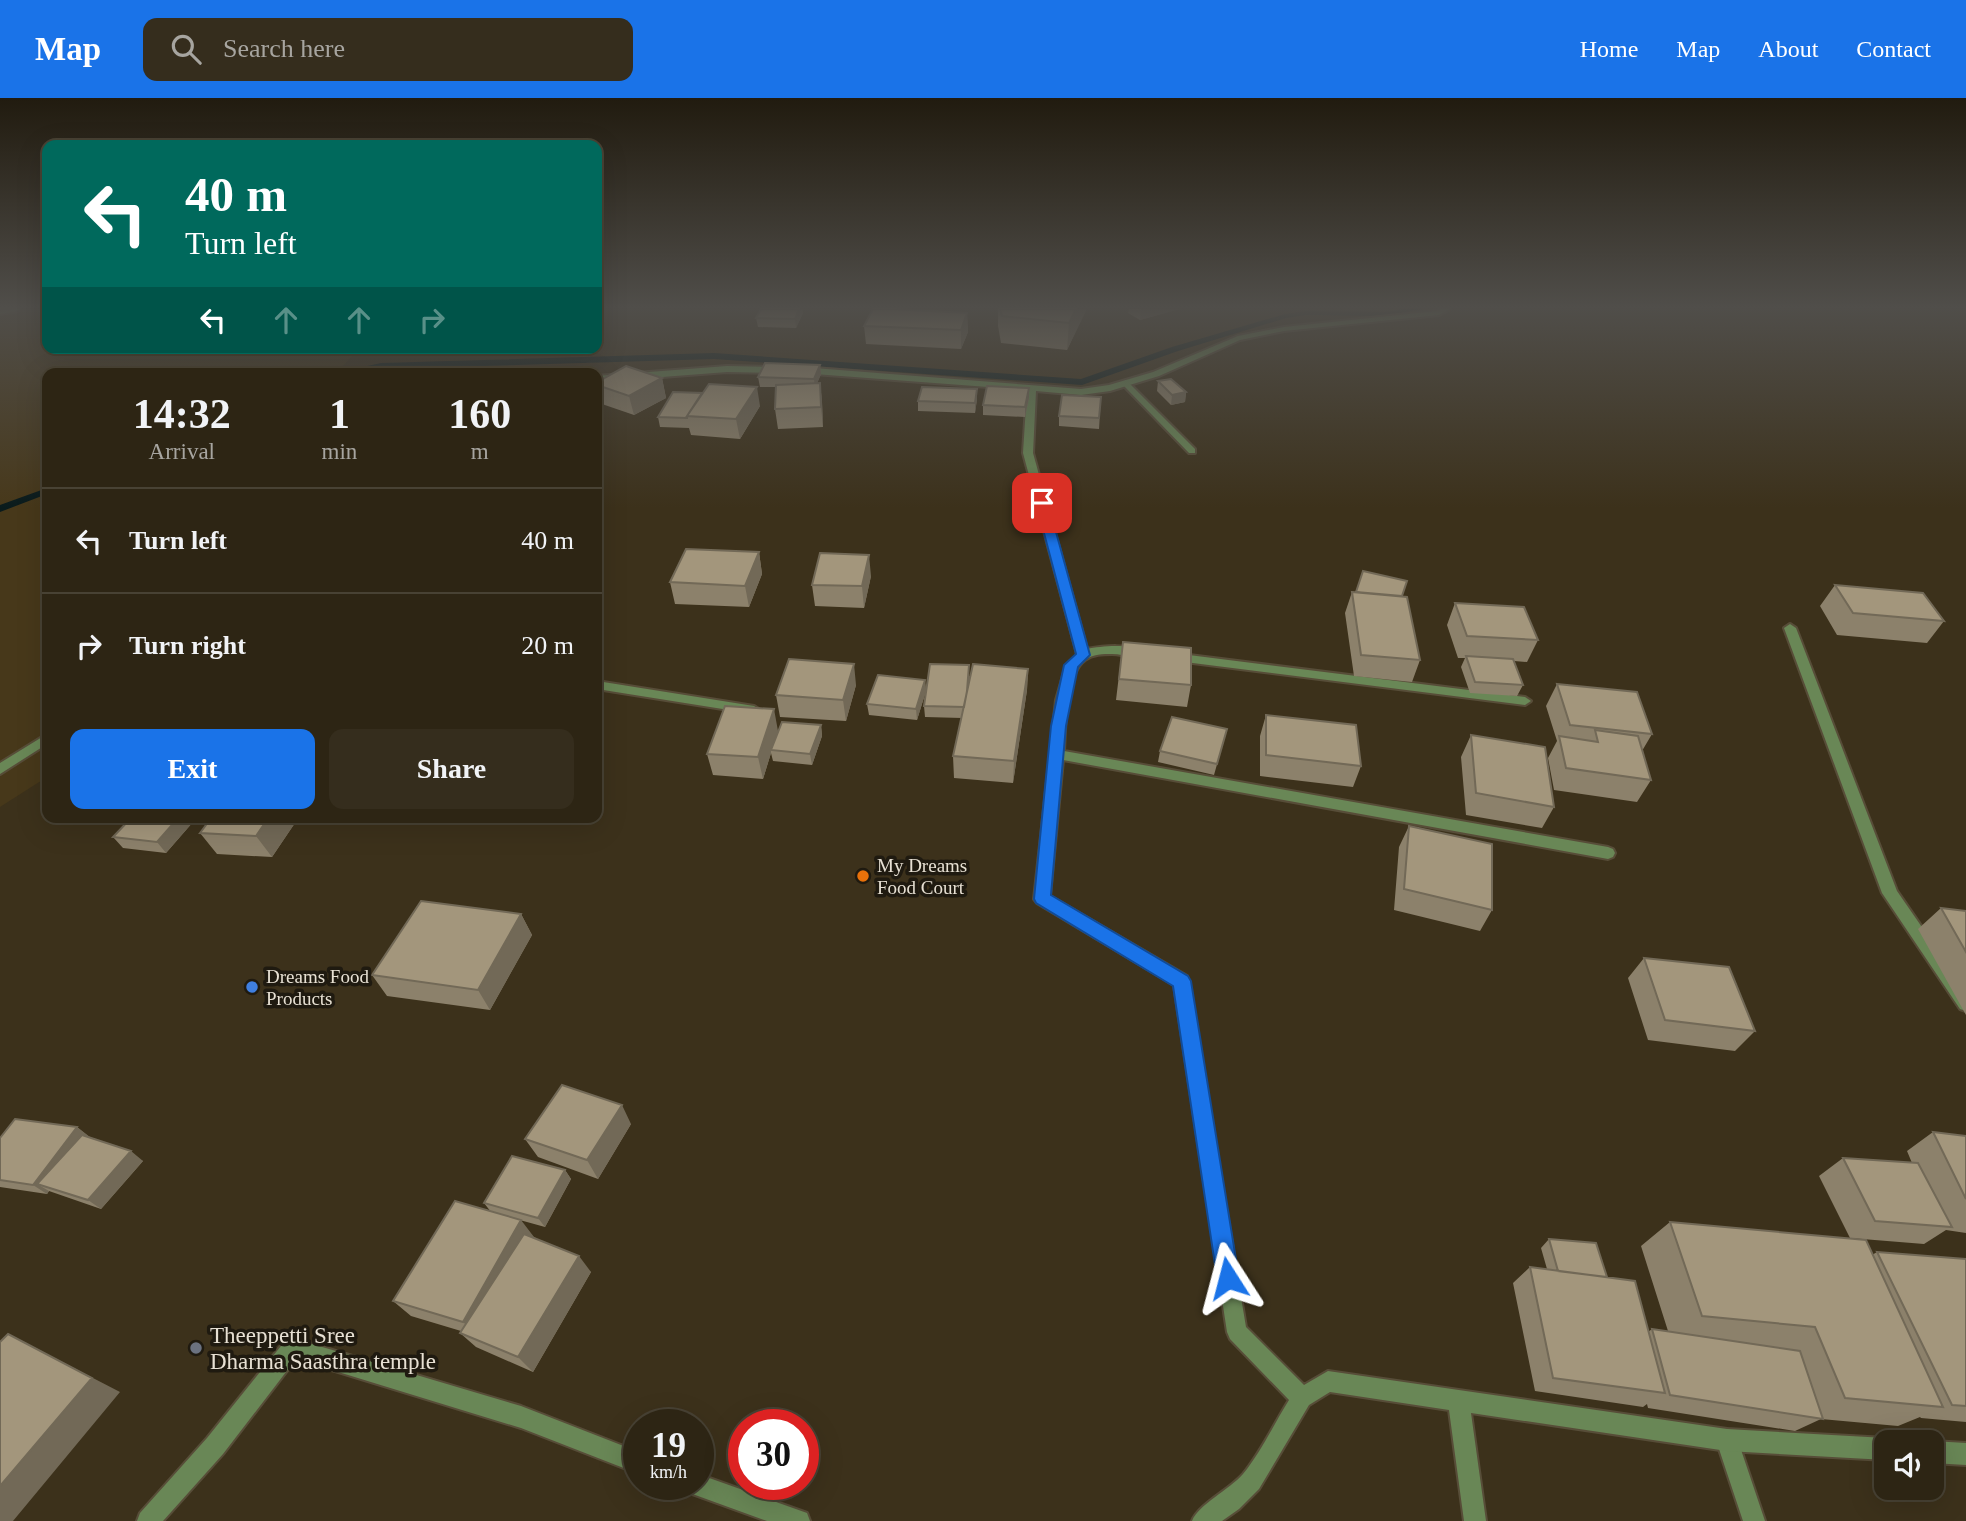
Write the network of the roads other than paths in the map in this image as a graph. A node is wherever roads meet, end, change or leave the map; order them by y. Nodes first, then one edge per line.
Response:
1 (644, 375) edge
2 (882, 375) edge
3 (1151, 375) edge
4 (602, 379) edge
5 (1126, 383) junction
6 (1032, 389) junction
7 (1192, 451) dead end
8 (1790, 628) dead end
9 (1083, 655) junction
10 (602, 686) edge
11 (1525, 701) dead end
12 (754, 710) edge
13 (42, 741) edge
14 (1057, 754) junction
15 (0, 769) edge
16 (1608, 853) dead end
17 (1966, 1004) edge
18 (1302, 1398) junction
19 (1459, 1401) junction
20 (1727, 1440) junction
21 (1874, 1448) edge
22 (1944, 1453) edge
23 (1966, 1454) edge
24 (623, 1456) edge
25 (714, 1491) edge
26 (148, 1521) edge
27 (799, 1521) edge
28 (1203, 1521) edge
29 (1475, 1521) edge
30 (1754, 1521) edge

1 - 4 street
2 - 6 street
3 - 5 street
5 - 6 street
5 - 7 street
6 - 9 street
8 - 17 street
9 - 11 street
9 - 14 street
10 - 12 street
13 - 15 street
14 - 16 street
14 - 18 street
18 - 19 street
18 - 28 street
19 - 20 street
19 - 29 street
20 - 21 street
20 - 30 street
22 - 23 street
24 - 26 street
25 - 27 street

